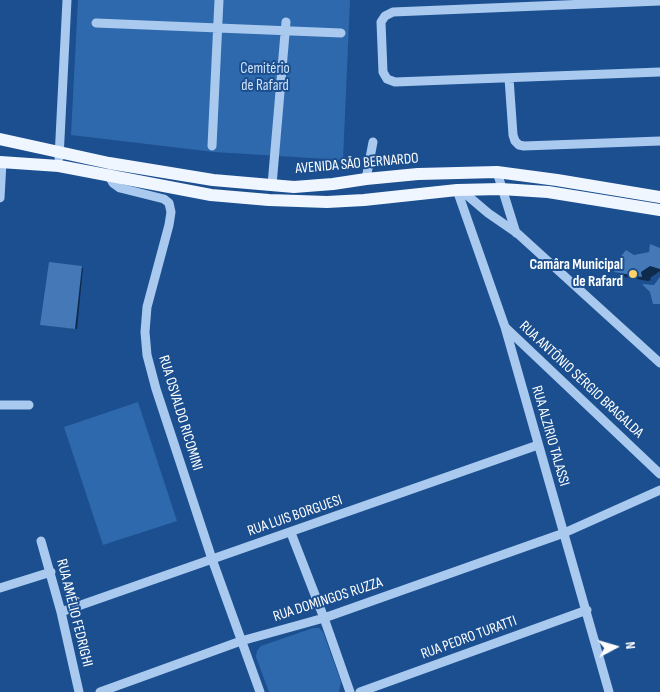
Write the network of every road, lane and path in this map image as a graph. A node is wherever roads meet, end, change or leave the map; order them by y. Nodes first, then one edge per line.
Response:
1 (67, 0) edge
2 (219, 0) edge
3 (660, 1) edge
4 (96, 23) dead end
5 (285, 26) junction
6 (217, 28) junction
7 (341, 33) dead end
8 (660, 72) edge
9 (510, 78) junction
10 (0, 139) edge
11 (660, 141) edge
12 (373, 142) dead end
13 (0, 143) edge
14 (212, 146) dead end
15 (59, 152) junction
16 (1, 162) edge
17 (58, 166) junction
18 (497, 172) junction
19 (108, 176) junction
20 (366, 179) junction
21 (213, 180) junction
22 (272, 185) junction
23 (501, 188) junction
24 (459, 190) junction
25 (211, 195) junction
26 (660, 197) edge
27 (0, 198) edge
28 (364, 200) junction
29 (660, 210) edge
30 (516, 233) junction
31 (505, 327) junction
32 (660, 363) edge
33 (0, 405) edge
34 (29, 405) dead end
35 (538, 445) junction
36 (660, 474) edge
37 (660, 490) edge
38 (291, 533) junction
39 (564, 533) junction
40 (41, 542) dead end
41 (212, 559) junction
42 (51, 572) junction
43 (0, 588) edge
44 (587, 610) junction
45 (61, 612) junction
46 (324, 618) junction
47 (241, 641) junction
48 (79, 692) edge
49 (100, 692) edge
50 (260, 692) edge
51 (350, 692) edge
52 (360, 692) edge
53 (609, 692) edge

1 - 15 street
2 - 6 street
3 - 9 street
4 - 6 street
5 - 6 street
5 - 7 street
5 - 22 street
6 - 14 street
8 - 9 street
9 - 11 street
10 - 15 main road, AVENIDA SÃO BERNARDO
12 - 20 street
13 - 16 main road
15 - 17 street
15 - 21 main road, AVENIDA SÃO BERNARDO
16 - 17 main road, AVENIDA SÃO BERNARDO
16 - 27 street
17 - 19 main road, AVENIDA SÃO BERNARDO
18 - 20 main road, AVENIDA SÃO BERNARDO
18 - 23 street
18 - 26 main road, AVENIDA SÃO BERNARDO
19 - 25 main road, AVENIDA SÃO BERNARDO
19 - 41 street, RUA OSVALDO RICOMINI
20 - 22 main road, AVENIDA SÃO BERNARDO
20 - 28 main road
21 - 22 main road, AVENIDA SÃO BERNARDO
21 - 25 main road
23 - 24 main road, AVENIDA SÃO BERNARDO
23 - 29 main road, AVENIDA SÃO BERNARDO
23 - 30 street
24 - 28 main road, AVENIDA SÃO BERNARDO
24 - 30 street
24 - 31 street, RUA ALZIRIO TALASSI
25 - 28 main road, AVENIDA SÃO BERNARDO
30 - 32 street
31 - 35 street, RUA ALZIRIO TALASSI
31 - 36 street, RUA ANTÔNIO SÉRGIO BRAGALDA
33 - 34 street
35 - 38 street, RUA LUIS BORGUESI
35 - 39 street, RUA ALZIRIO TALASSI
37 - 39 street, RUA DOMINGOS RUZZA
38 - 41 street, RUA LUIS BORGUESI
38 - 46 street
39 - 44 street, RUA ALZIRIO TALASSI
39 - 46 street, RUA DOMINGOS RUZZA
40 - 42 street, RUA AMÉLIO FEDRIGHI
41 - 45 street, RUA LUIS BORGUESI
41 - 47 street, RUA OSVALDO RICOMINI
42 - 43 street
42 - 45 street, RUA AMÉLIO FEDRIGHI
44 - 52 street, RUA PEDRO TURATTI
44 - 53 street, RUA ALZIRIO TALASSI
45 - 48 street, RUA AMÉLIO FEDRIGHI
46 - 47 street, RUA DOMINGOS RUZZA
46 - 51 street
47 - 49 street, RUA DOMINGOS RUZZA
47 - 50 street, RUA OSVALDO RICOMINI

